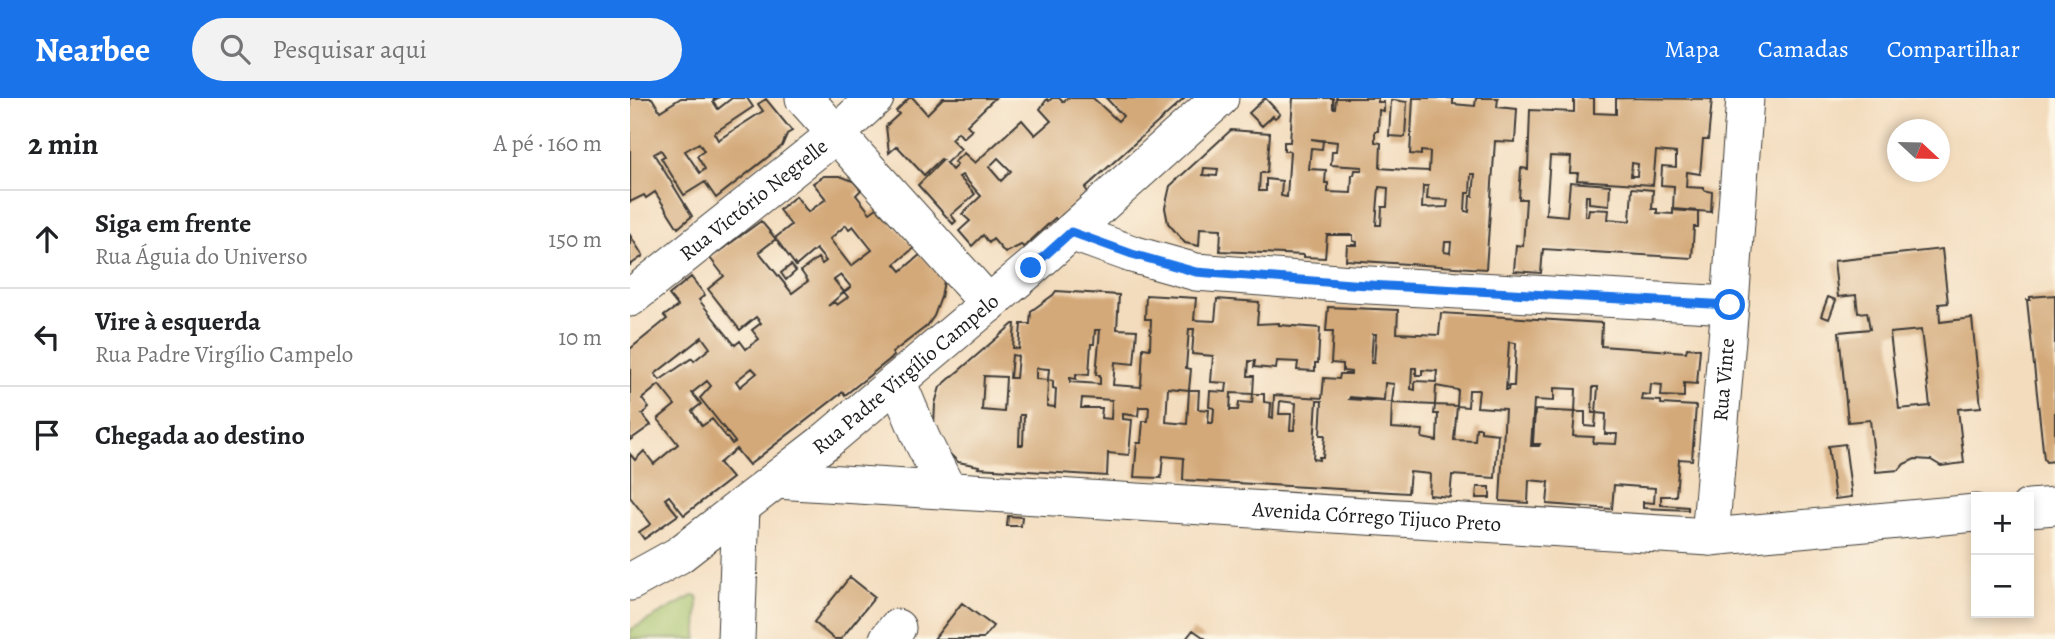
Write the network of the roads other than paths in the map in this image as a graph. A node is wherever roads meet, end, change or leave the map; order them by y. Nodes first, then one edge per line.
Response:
1 (804, 98) edge
2 (875, 98) edge
3 (1220, 98) edge
4 (1745, 98) edge
5 (835, 135) junction
6 (1071, 232) junction
7 (630, 298) edge
8 (989, 304) junction
9 (1730, 305) junction
10 (897, 381) junction
11 (776, 480) junction
12 (947, 489) junction
13 (2055, 506) edge
14 (741, 507) junction
15 (2034, 508) edge
16 (1971, 513) edge
17 (1710, 537) junction
18 (630, 582) edge
19 (736, 639) edge

1 - 5 street
2 - 5 street, Rua Victório Negrelle
3 - 6 street, Rua Padre Virgílio Campelo
4 - 9 street, Rua Vinte
5 - 7 street, Rua Victório Negrelle
5 - 8 street
6 - 8 street, Rua Padre Virgílio Campelo
6 - 9 street
8 - 10 street, Rua Padre Virgílio Campelo
9 - 17 street, Rua Vinte
10 - 11 street, Rua Padre Virgílio Campelo
10 - 12 street
11 - 12 street, Avenida Córrego Tijuco Preto
11 - 14 street, Rua Padre Virgílio Campelo
12 - 17 street, Avenida Córrego Tijuco Preto
13 - 15 street
14 - 18 street, Rua Padre Virgílio Campelo
14 - 19 street
16 - 17 street, Avenida Córrego Tijuco Preto

